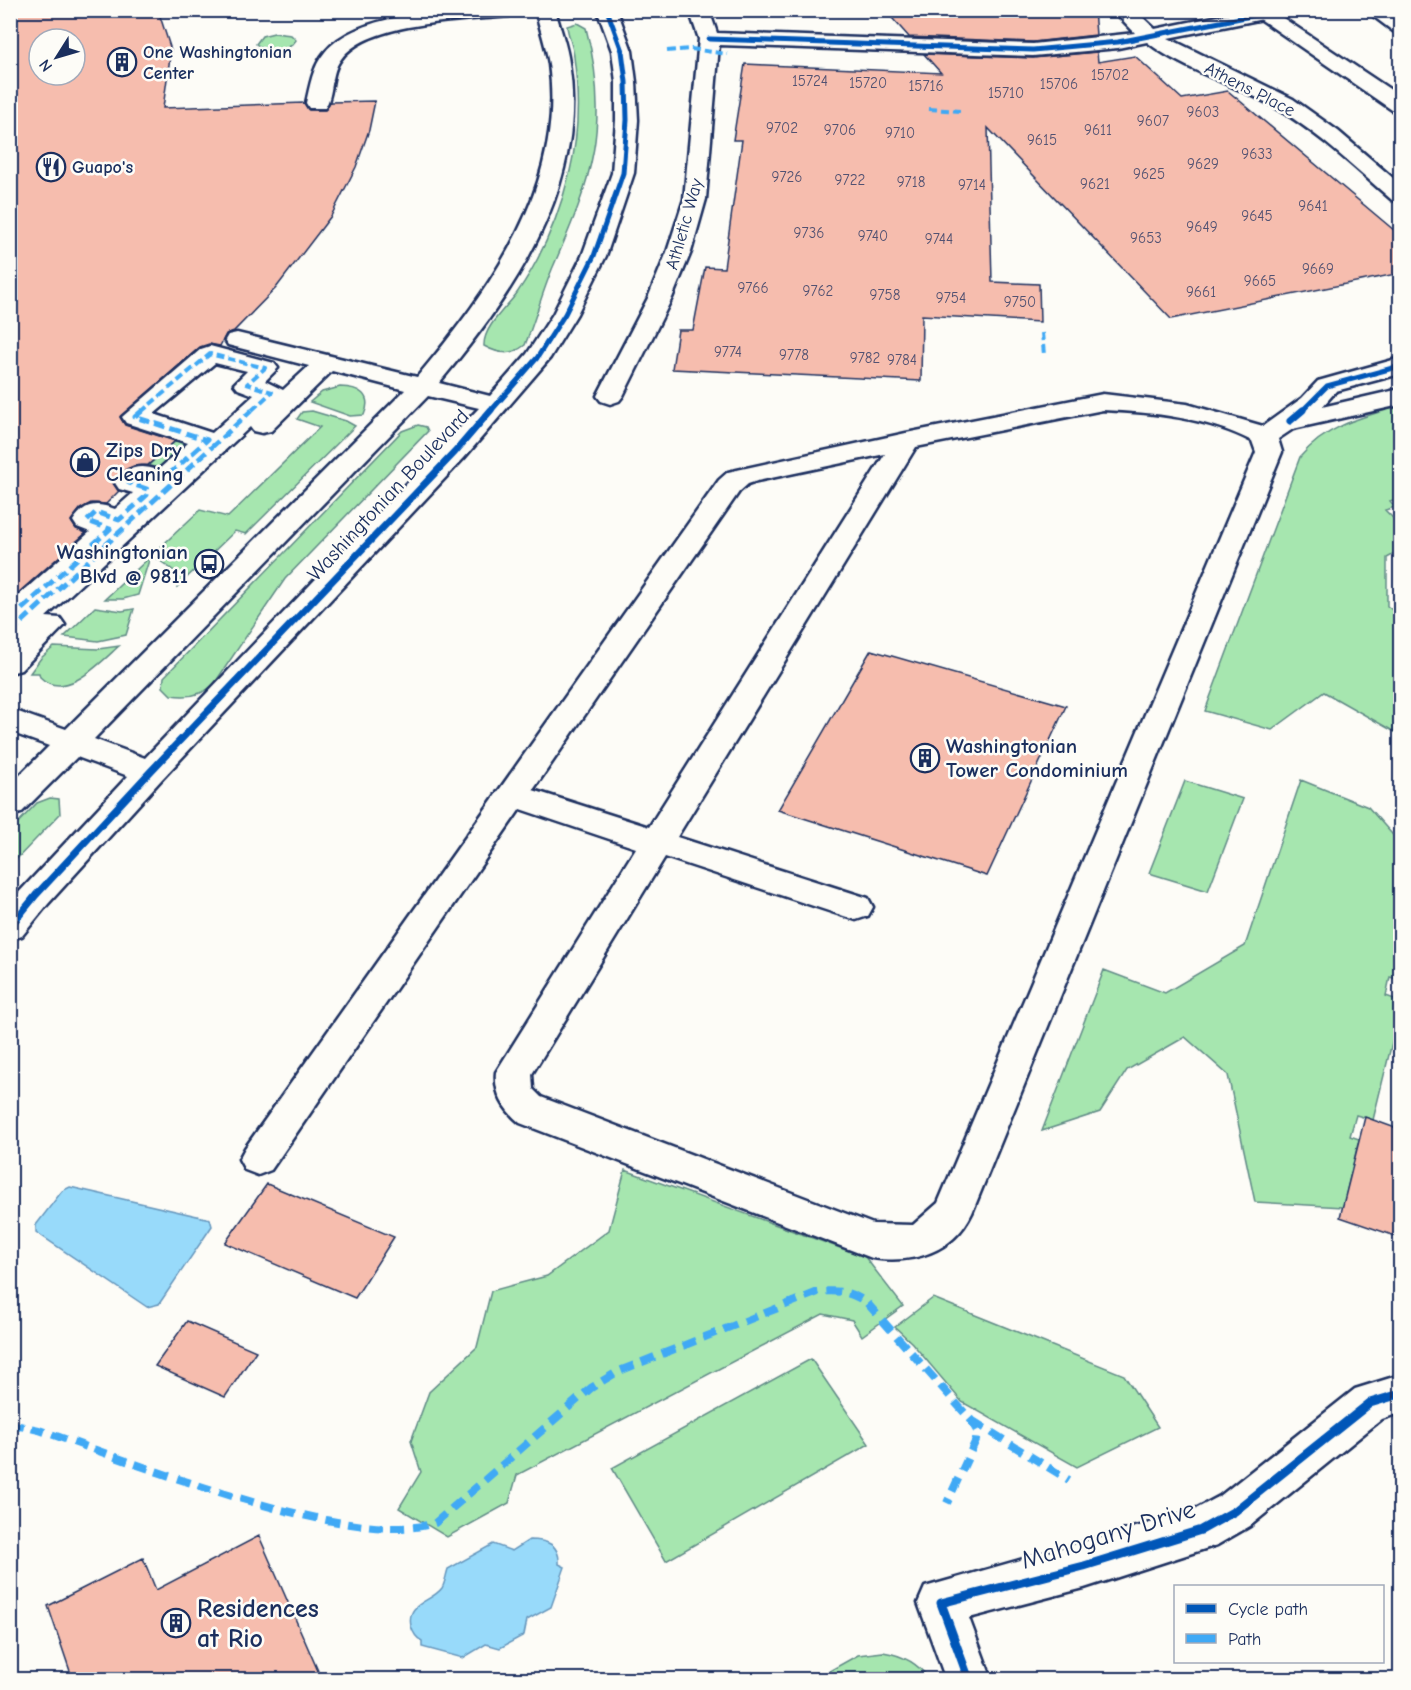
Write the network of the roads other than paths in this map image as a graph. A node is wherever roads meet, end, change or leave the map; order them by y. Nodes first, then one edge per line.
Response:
1 (509, 10) edge
2 (545, 10) edge
3 (607, 10) edge
4 (699, 10) edge
5 (1124, 10) edge
6 (1375, 10) edge
7 (1259, 12) edge
8 (1400, 27) edge
9 (1151, 35) junction
10 (709, 39) junction
11 (316, 103) dead end
12 (1401, 105) edge
13 (1401, 195) edge
14 (228, 338) dead end
15 (327, 362) junction
16 (1401, 366) edge
17 (424, 385) junction
18 (610, 396) dead end
19 (1401, 397) edge
20 (497, 405) junction
21 (1277, 429) junction
22 (906, 441) junction
23 (10, 620) edge
24 (10, 633) edge
25 (10, 663) edge
26 (10, 720) edge
27 (70, 743) junction
28 (150, 772) junction
29 (512, 795) junction
30 (10, 805) edge
31 (658, 843) junction
32 (856, 907) dead end
33 (10, 927) edge
34 (258, 1159) dead end
35 (1401, 1394) edge
36 (969, 1680) edge

1 - 11 street
2 - 17 street
3 - 20 street, Washingtonian Boulevard
4 - 10 street
5 - 9 street, Athens Place
6 - 8 street
7 - 9 street
7 - 12 street
9 - 10 street
9 - 13 street, Athens Place
10 - 18 street, Athletic Way
14 - 15 street
15 - 17 street
15 - 25 street
16 - 21 street
17 - 20 street
17 - 27 street
19 - 21 street
20 - 28 street, Washingtonian Boulevard
21 - 22 street
21 - 31 street
22 - 29 street
22 - 31 street
23 - 24 street
26 - 27 street
27 - 28 street
27 - 30 street
28 - 33 street, Washingtonian Boulevard
29 - 31 street
29 - 34 street
31 - 32 street
35 - 36 street, Mahogany Drive

